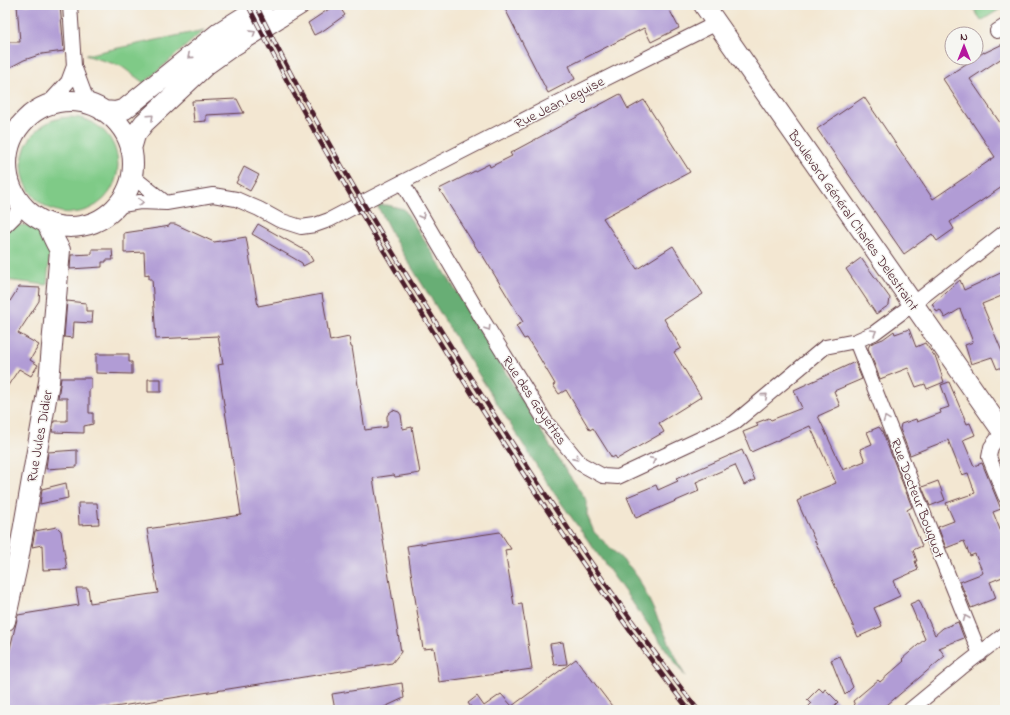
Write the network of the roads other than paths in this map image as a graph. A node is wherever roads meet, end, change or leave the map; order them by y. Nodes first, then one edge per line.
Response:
1 (70, 5) edge
2 (263, 5) edge
3 (299, 5) edge
4 (704, 5) edge
5 (717, 23) junction
6 (74, 66) junction
7 (47, 105) junction
8 (97, 108) junction
9 (131, 149) junction
10 (132, 176) junction
11 (402, 182) junction
12 (13, 195) edge
13 (166, 203) junction
14 (116, 206) junction
15 (46, 222) junction
16 (5, 226) edge
17 (82, 226) junction
18 (1005, 232) edge
19 (60, 250) junction
20 (913, 304) junction
21 (856, 341) junction
22 (1004, 434) edge
23 (1005, 496) edge
24 (11, 566) edge
25 (5, 621) edge
26 (1005, 634) edge
27 (980, 654) junction
28 (910, 710) edge

1 - 6 street
2 -> 8 street
9 -> 3 street
4 - 5 street, Boulevard Général Charles Delestraint
5 - 11 street, Rue Jean Leguise
5 - 20 street, Boulevard Général Charles Delestraint
6 - 7 street
6 - 8 street
7 - 8 street
7 - 12 street
8 - 9 street
9 - 10 street
10 - 13 street
10 - 14 street
11 - 13 street
11 -> 21 street, Rue des Gayettes
12 - 15 street
12 - 16 street
14 -> 13 street
14 - 17 street
15 - 17 street
15 - 19 street, Rue Jules Didier
17 - 19 street
18 - 20 street, Rue des Gayettes
19 - 24 street, Rue Jules Didier
21 -> 20 street, Rue des Gayettes
20 - 22 street, Boulevard Général Charles Delestraint
27 -> 21 street, Rue Docteur Bouquot
22 - 23 street
24 - 25 street, Rue Jules Didier
26 - 27 street
27 - 28 street

